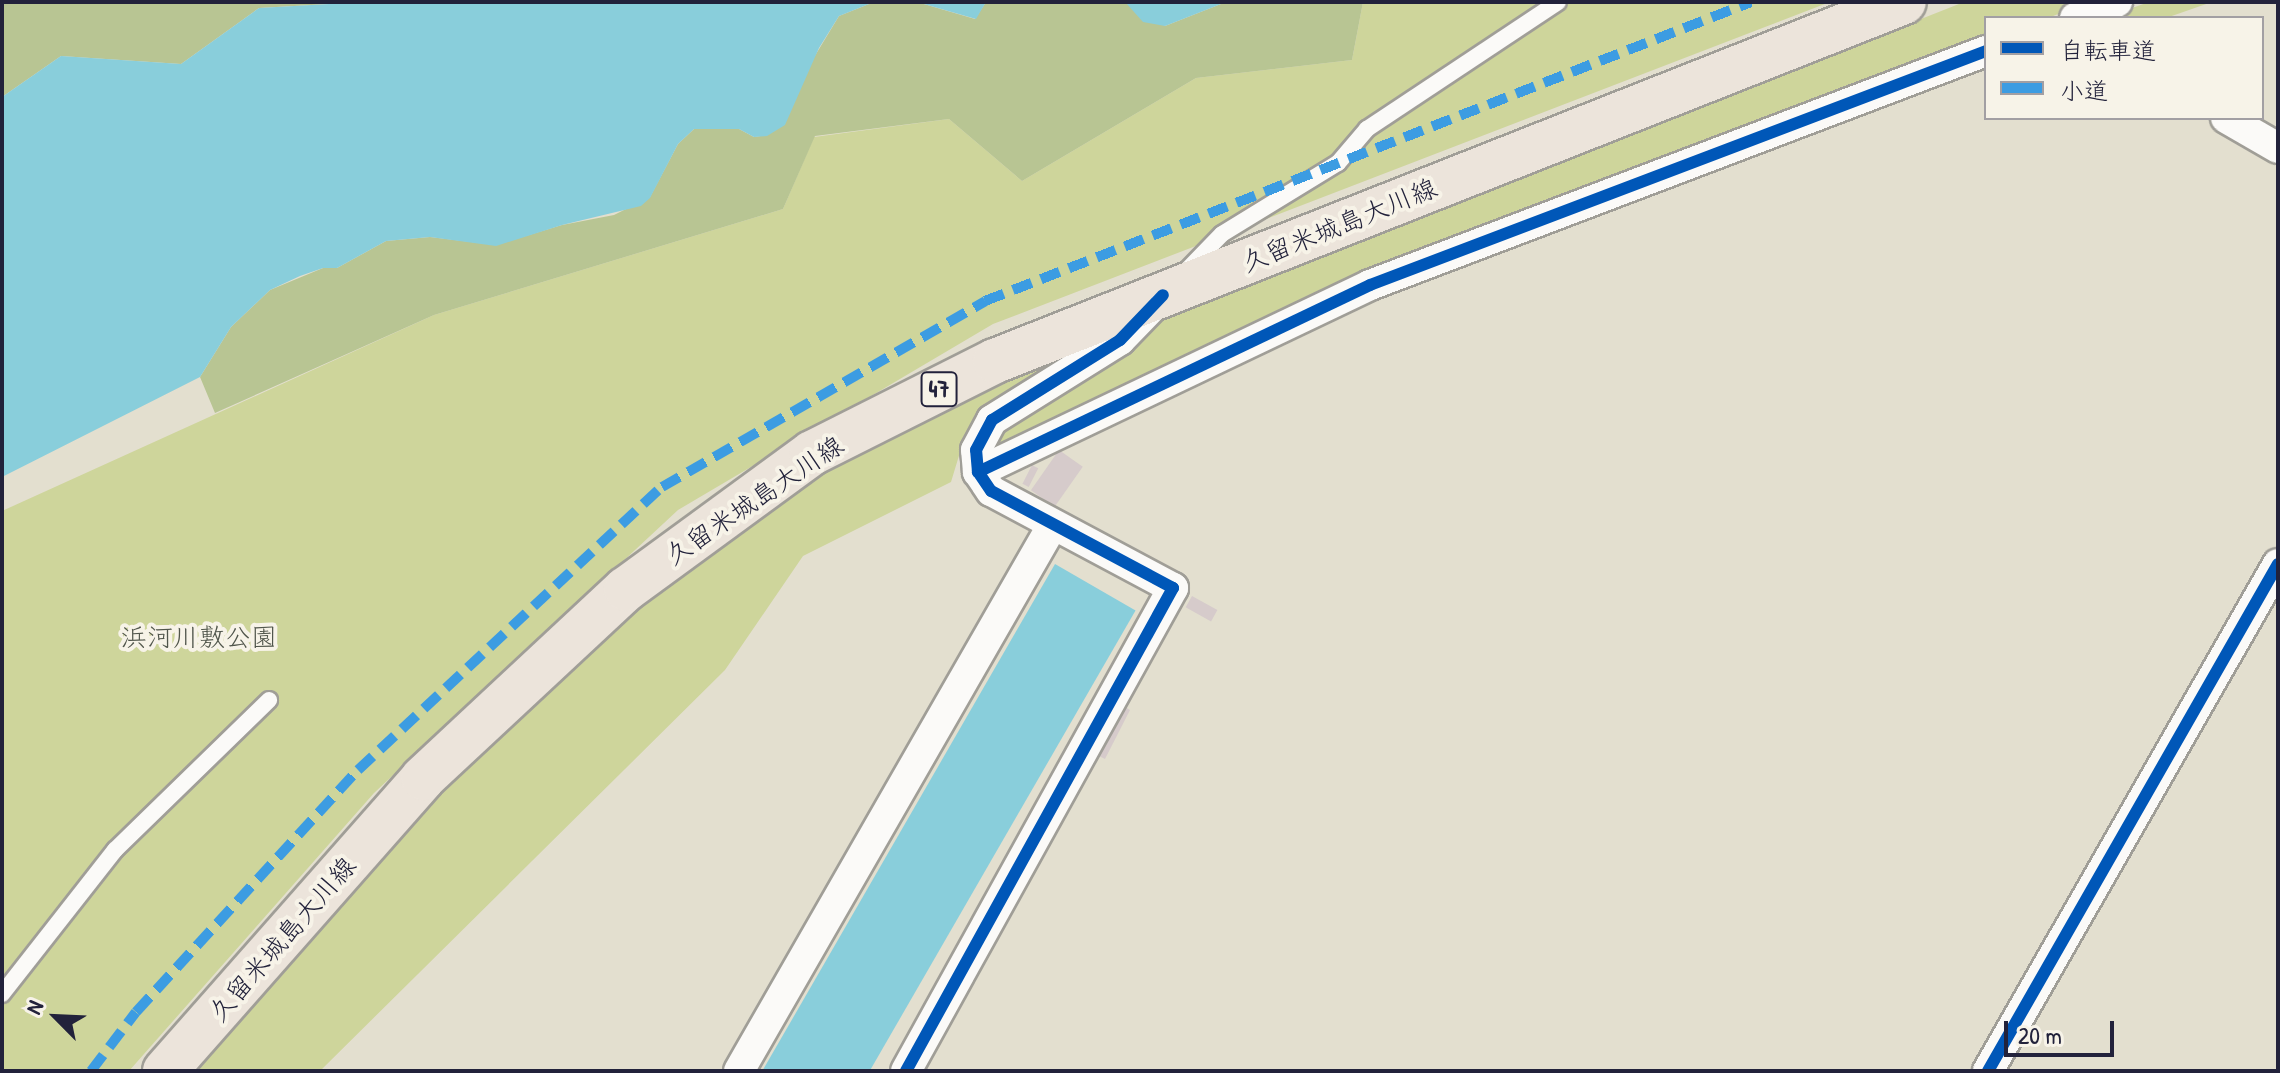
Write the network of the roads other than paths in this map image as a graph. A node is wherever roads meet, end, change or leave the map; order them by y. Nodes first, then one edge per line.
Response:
1 (1558, 2) edge
2 (1904, 2) edge
3 (2117, 2) edge
4 (2080, 16) edge
5 (1984, 52) edge
6 (2229, 120) edge
7 (2278, 148) edge
8 (1163, 295) junction
9 (978, 472) junction
10 (1052, 526) junction
11 (2278, 564) edge
12 (269, 700) dead end
13 (2, 994) edge
14 (165, 1071) edge
15 (739, 1071) edge
16 (906, 1071) edge
17 (1988, 1071) edge

1 - 8 lane
2 - 8 main road, 久留米城島大川線 / 47
3 - 4 street
5 - 9 street
6 - 7 street
8 - 9 street
8 - 14 main road, 久留米城島大川線 / 47
9 - 10 street
10 - 15 street
10 - 16 street
11 - 17 street
12 - 13 lane

